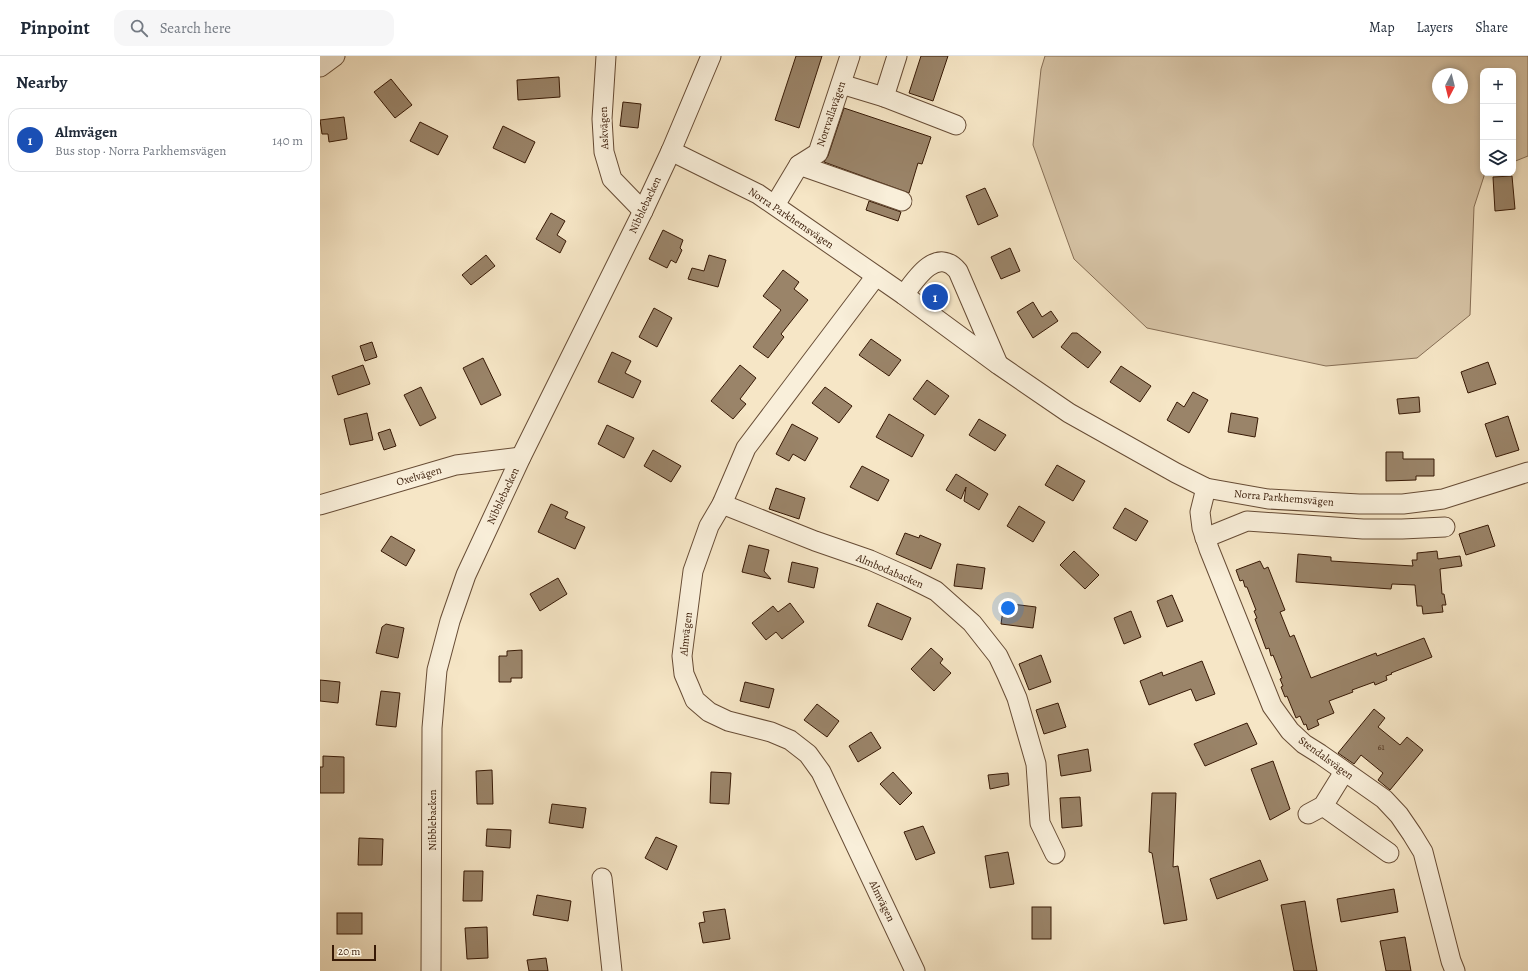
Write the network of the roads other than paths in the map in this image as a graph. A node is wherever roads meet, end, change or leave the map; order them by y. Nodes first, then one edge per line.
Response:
1 (335, 56) edge
2 (606, 56) edge
3 (711, 56) edge
4 (850, 56) edge
5 (897, 56) edge
6 (320, 67) edge
7 (841, 84) junction
8 (884, 97) junction
9 (956, 125) dead end
10 (671, 151) junction
11 (799, 165) junction
12 (902, 200) dead end
13 (775, 205) junction
14 (643, 211) junction
15 (876, 276) junction
16 (904, 295) junction
17 (999, 365) junction
18 (521, 457) junction
19 (1528, 472) edge
20 (1206, 488) junction
21 (722, 504) junction
22 (320, 505) edge
23 (1445, 527) dead end
24 (1205, 538) junction
25 (1344, 772) junction
26 (1389, 853) dead end
27 (1055, 854) dead end
28 (602, 878) dead end
29 (431, 971) edge
30 (612, 971) edge
31 (915, 971) edge
32 (1455, 971) edge

1 - 6 street
2 - 14 street, Askvägen
3 - 10 street, Nibblebacken
4 - 7 street, Norrvallavägen
5 - 8 street
7 - 8 street
7 - 11 street, Norrvallavägen
8 - 9 street
10 - 13 street, Norra Parkhemsvägen
10 - 14 street, Nibblebacken
11 - 12 street
11 - 13 street, Norrvallavägen
13 - 15 street, Norra Parkhemsvägen
14 - 18 street, Nibblebacken
15 - 16 street, Norra Parkhemsvägen
15 - 21 street, Almvägen
16 - 17 street, Norra Parkhemsvägen
16 - 17 street
17 - 20 street, Norra Parkhemsvägen
18 - 22 street, Oxelvägen
18 - 29 street, Nibblebacken
19 - 20 street, Norra Parkhemsvägen
20 - 24 street, Stendalsvägen
21 - 27 street, Almbodabacken
21 - 31 street, Almvägen
23 - 24 street
24 - 25 street, Stendalsvägen
25 - 26 street
25 - 32 street, Stendalsvägen
28 - 30 street

